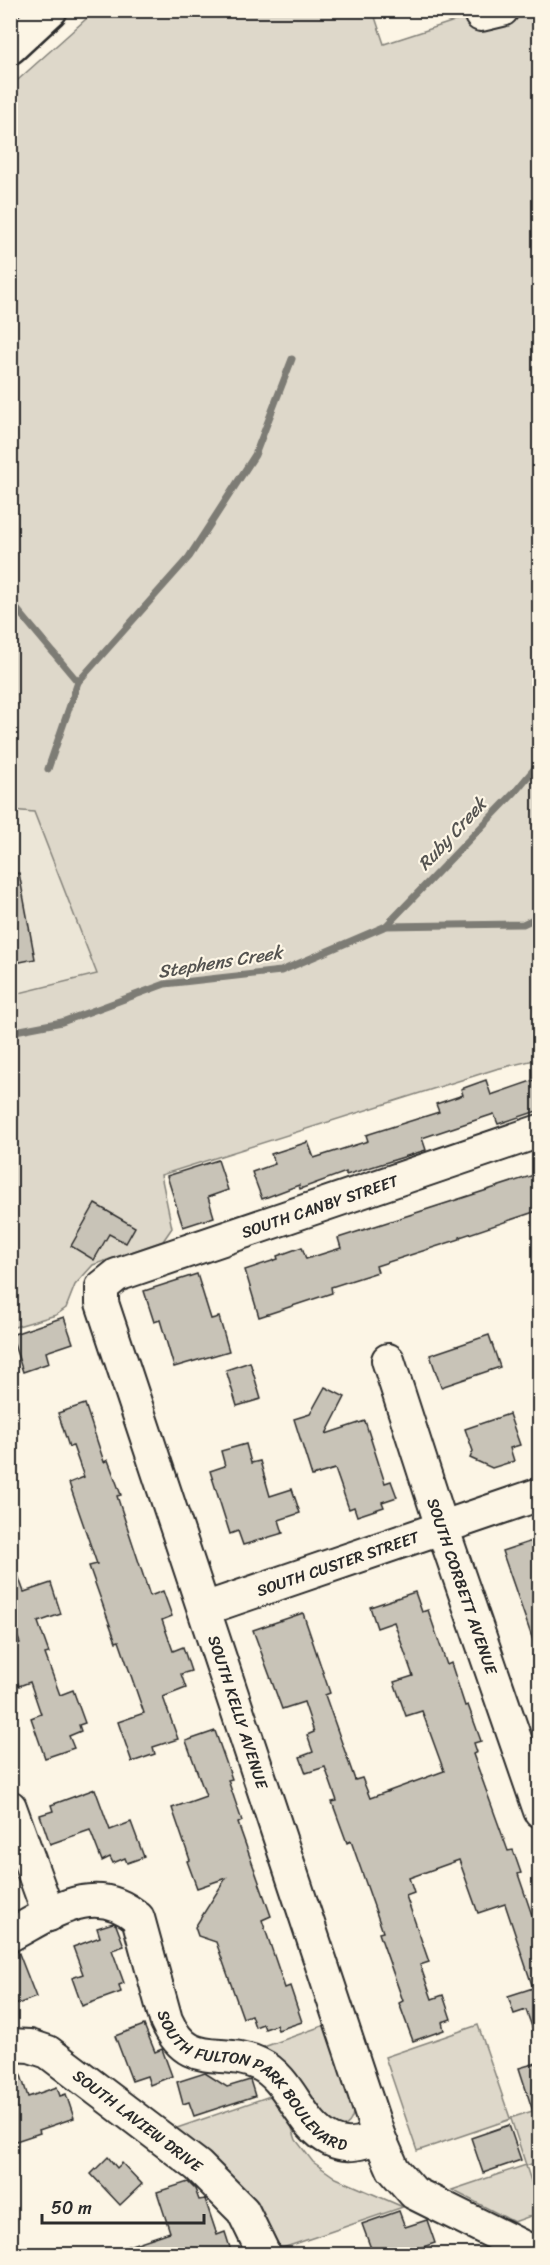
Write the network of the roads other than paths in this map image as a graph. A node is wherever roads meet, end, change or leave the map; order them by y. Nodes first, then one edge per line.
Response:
1 (50, 10) edge
2 (10, 47) edge
3 (540, 1131) edge
4 (102, 1287) joint
5 (388, 1360) dead end
6 (540, 1494) edge
7 (442, 1527) junction
8 (204, 1609) junction
9 (10, 1807) edge
10 (540, 1812) edge
11 (49, 1915) junction
12 (10, 1935) edge
13 (10, 2045) edge
14 (379, 2137) junction
15 (264, 2254) edge
16 (537, 2254) edge

1 - 2 main road
3 - 4 street, SOUTH CANBY STREET
4 - 8 street, SOUTH KELLY AVENUE
5 - 7 street, SOUTH CORBETT AVENUE
6 - 7 street, SOUTH CUSTER STREET
7 - 8 street, SOUTH CUSTER STREET
7 - 10 street, SOUTH CORBETT AVENUE
8 - 14 street, SOUTH KELLY AVENUE
9 - 11 street
11 - 12 street, SOUTH FULTON PARK BOULEVARD
11 - 14 street, SOUTH FULTON PARK BOULEVARD
13 - 15 street, SOUTH LAVIEW DRIVE
14 - 16 street, SOUTH FULTON PARK BOULEVARD

